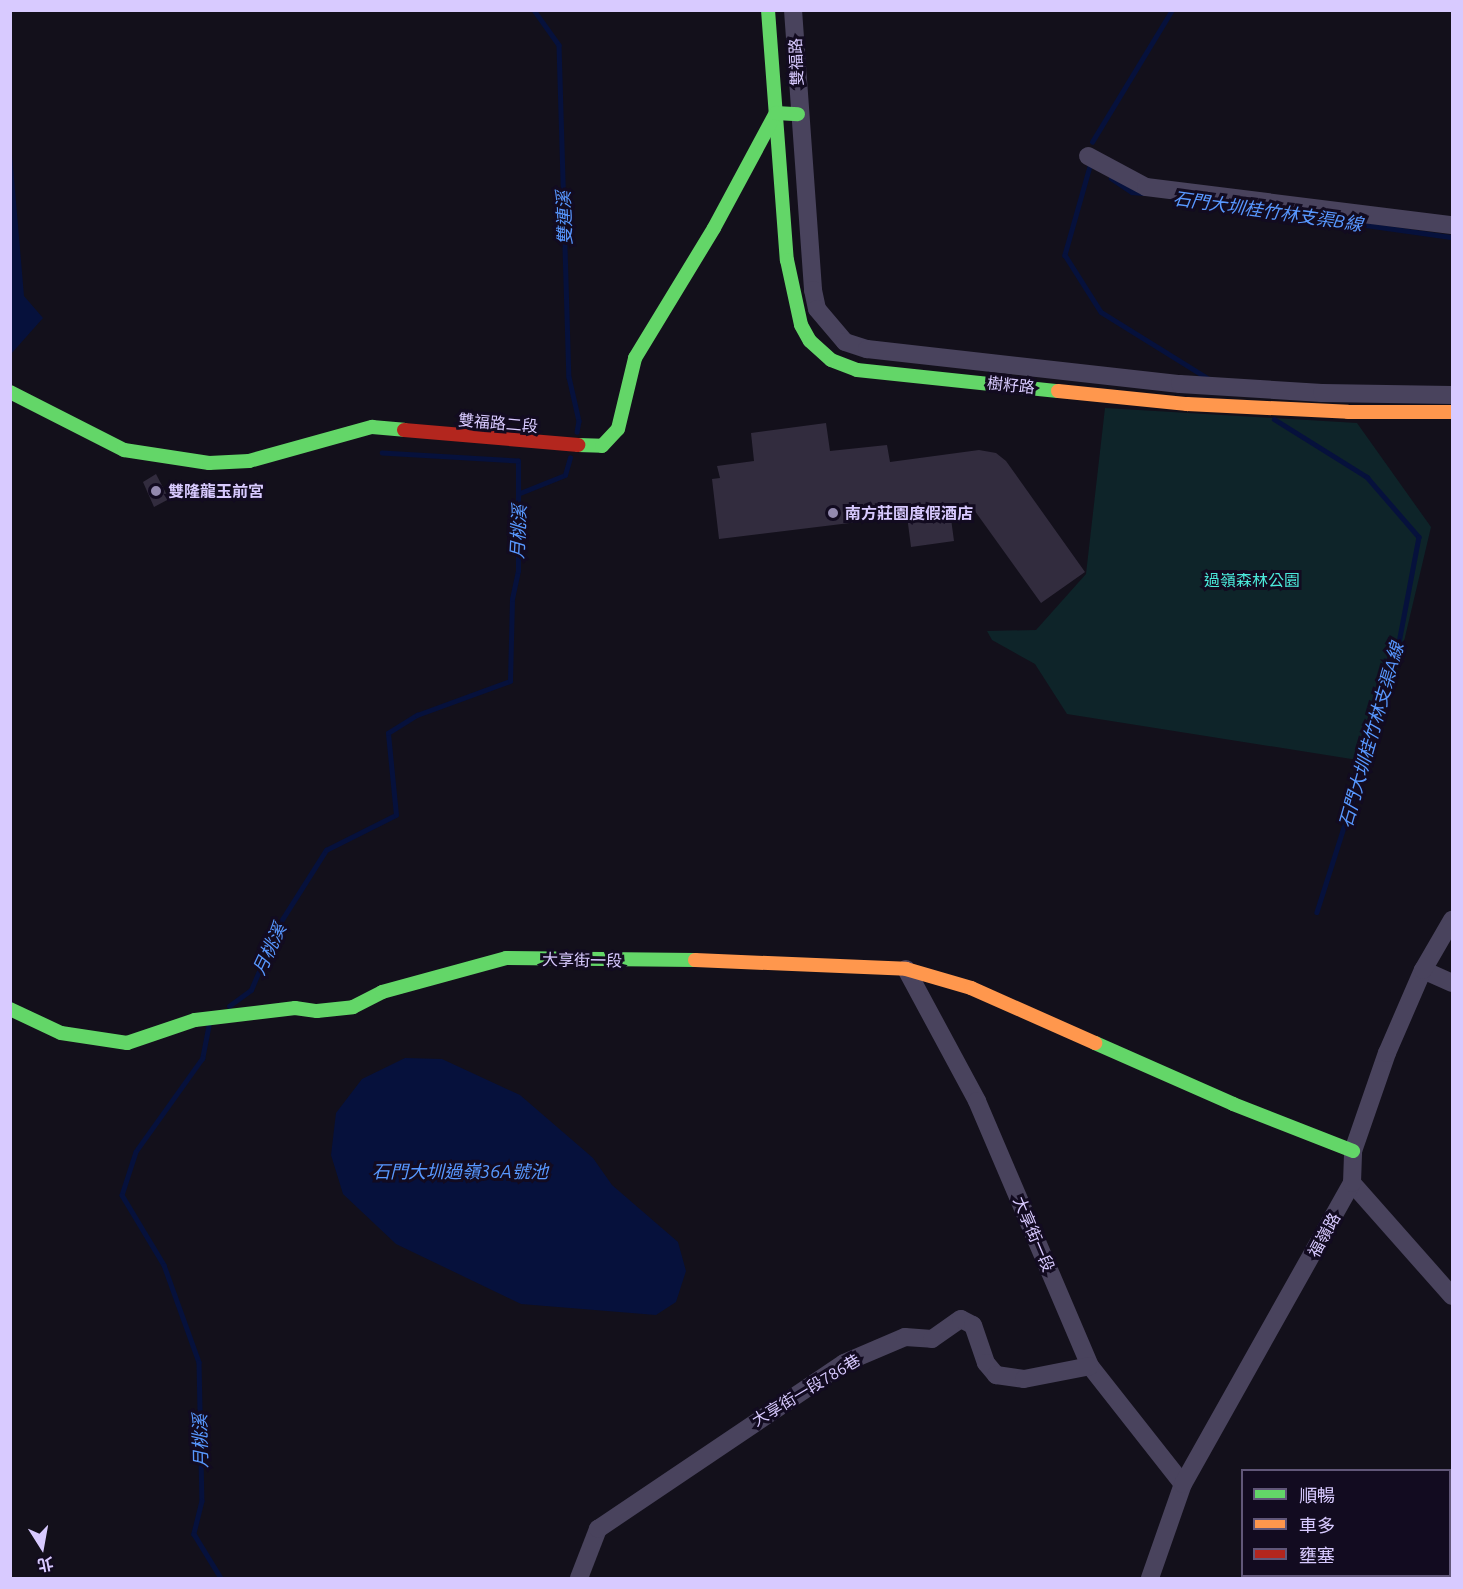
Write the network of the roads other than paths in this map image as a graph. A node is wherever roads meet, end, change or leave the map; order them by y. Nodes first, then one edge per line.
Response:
1 (768, 10) edge
2 (793, 10) edge
3 (776, 113) junction
4 (798, 114) junction
5 (1088, 156) dead end
6 (1452, 225) edge
7 (10, 392) edge
8 (1452, 395) edge
9 (1452, 412) edge
10 (1452, 920) edge
11 (906, 969) junction
12 (1423, 970) junction
13 (1452, 983) edge
14 (11, 1010) edge
15 (1353, 1151) junction
16 (1352, 1183) junction
17 (1452, 1296) edge
18 (1090, 1366) junction
19 (1183, 1484) junction
20 (579, 1578) edge
21 (1150, 1578) edge

1 - 3 street, 樹籽路
2 - 4 street, 雙福路
3 - 4 street
3 - 7 street, 雙福路二段
3 - 9 street, 樹籽路
4 - 8 street, 樹籽路
5 - 6 street
10 - 12 street, 福嶺路
11 - 14 street, 大享街一段
11 - 15 street, 大享街一段
11 - 18 street, 大享街一段
12 - 13 street
12 - 15 street, 福嶺路
15 - 16 street, 福嶺路
16 - 17 street
16 - 19 street, 福嶺路
18 - 19 street, 大享街一段
18 - 20 street, 大享街一段786巷
19 - 21 street, 福嶺路

